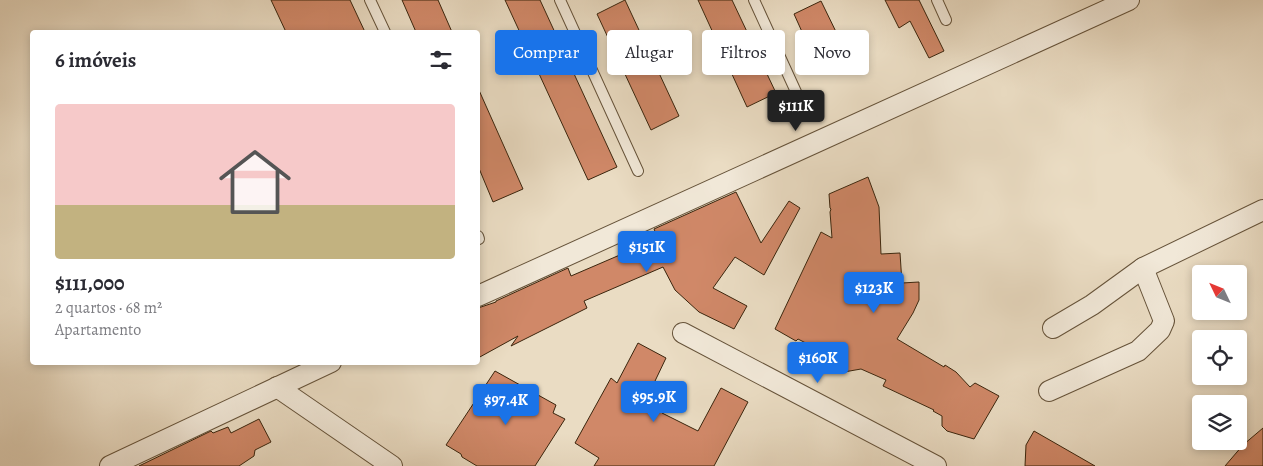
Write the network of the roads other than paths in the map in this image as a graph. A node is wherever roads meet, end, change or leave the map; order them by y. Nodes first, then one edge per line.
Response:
1 (370, 0) edge
2 (560, 0) edge
3 (754, 0) edge
4 (937, 0) edge
5 (1129, 0) edge
6 (946, 20) dead end
7 (384, 30) edge
8 (797, 94) dead end
9 (638, 170) dead end
10 (1263, 210) edge
11 (1143, 268) junction
12 (480, 295) edge
13 (1053, 328) dead end
14 (683, 333) dead end
15 (325, 365) edge
16 (277, 387) junction
17 (1049, 391) dead end
18 (110, 466) edge
19 (392, 466) edge
20 (936, 466) edge

1 - 7 lane
2 - 9 lane
3 - 8 lane
4 - 6 lane
5 - 12 street
10 - 11 street
11 - 13 street
11 - 17 street
14 - 20 street
15 - 16 street
16 - 18 street
16 - 19 street

